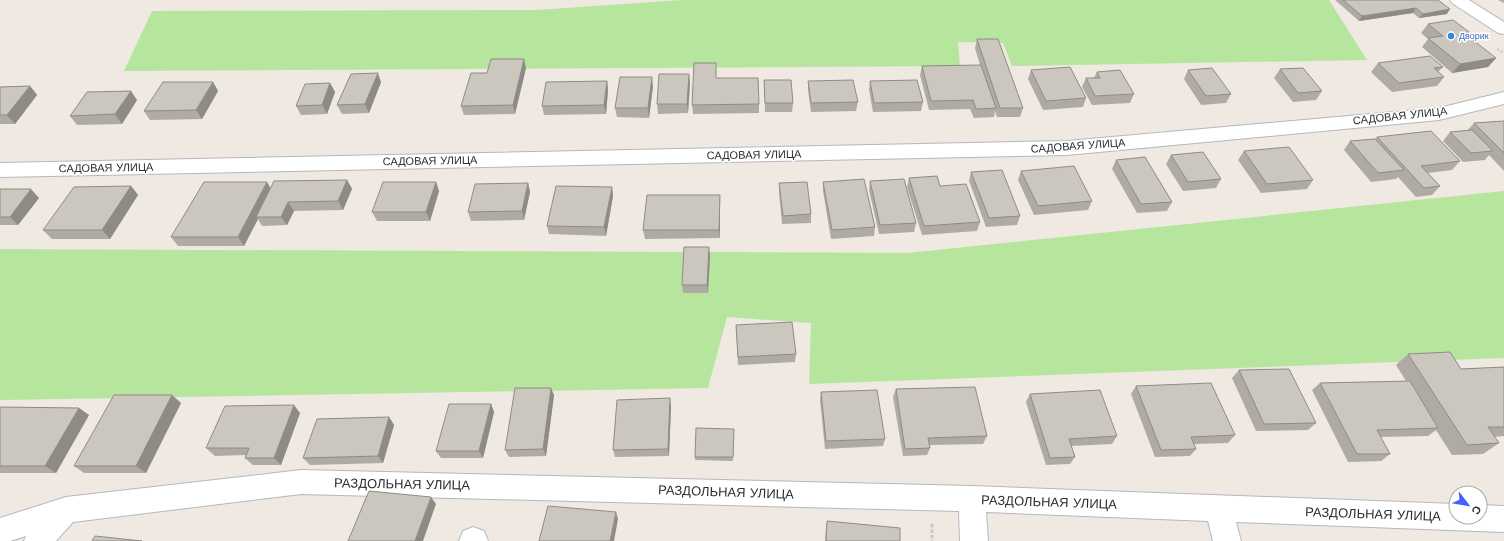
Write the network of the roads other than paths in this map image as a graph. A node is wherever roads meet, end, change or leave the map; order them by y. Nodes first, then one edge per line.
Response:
1 (1458, 0) edge
2 (1504, 29) edge
3 (1504, 98) edge
4 (0, 170) edge
5 (972, 499) junction
6 (1219, 508) junction
7 (66, 510) junction
8 (1448, 517) edge
9 (1488, 518) edge
10 (1504, 519) edge
11 (0, 531) edge
12 (38, 541) edge
13 (974, 541) edge
14 (1227, 541) edge

1 - 2 street
3 - 4 street, САДОВАЯ УЛИЦА
5 - 6 street, РАЗДОЛЬНАЯ УЛИЦА
5 - 7 street, РАЗДОЛЬНАЯ УЛИЦА
5 - 13 street
6 - 8 street, РАЗДОЛЬНАЯ УЛИЦА
6 - 14 street
7 - 11 street, РАЗДОЛЬНАЯ УЛИЦА
7 - 12 street
9 - 10 street, РАЗДОЛЬНАЯ УЛИЦА

